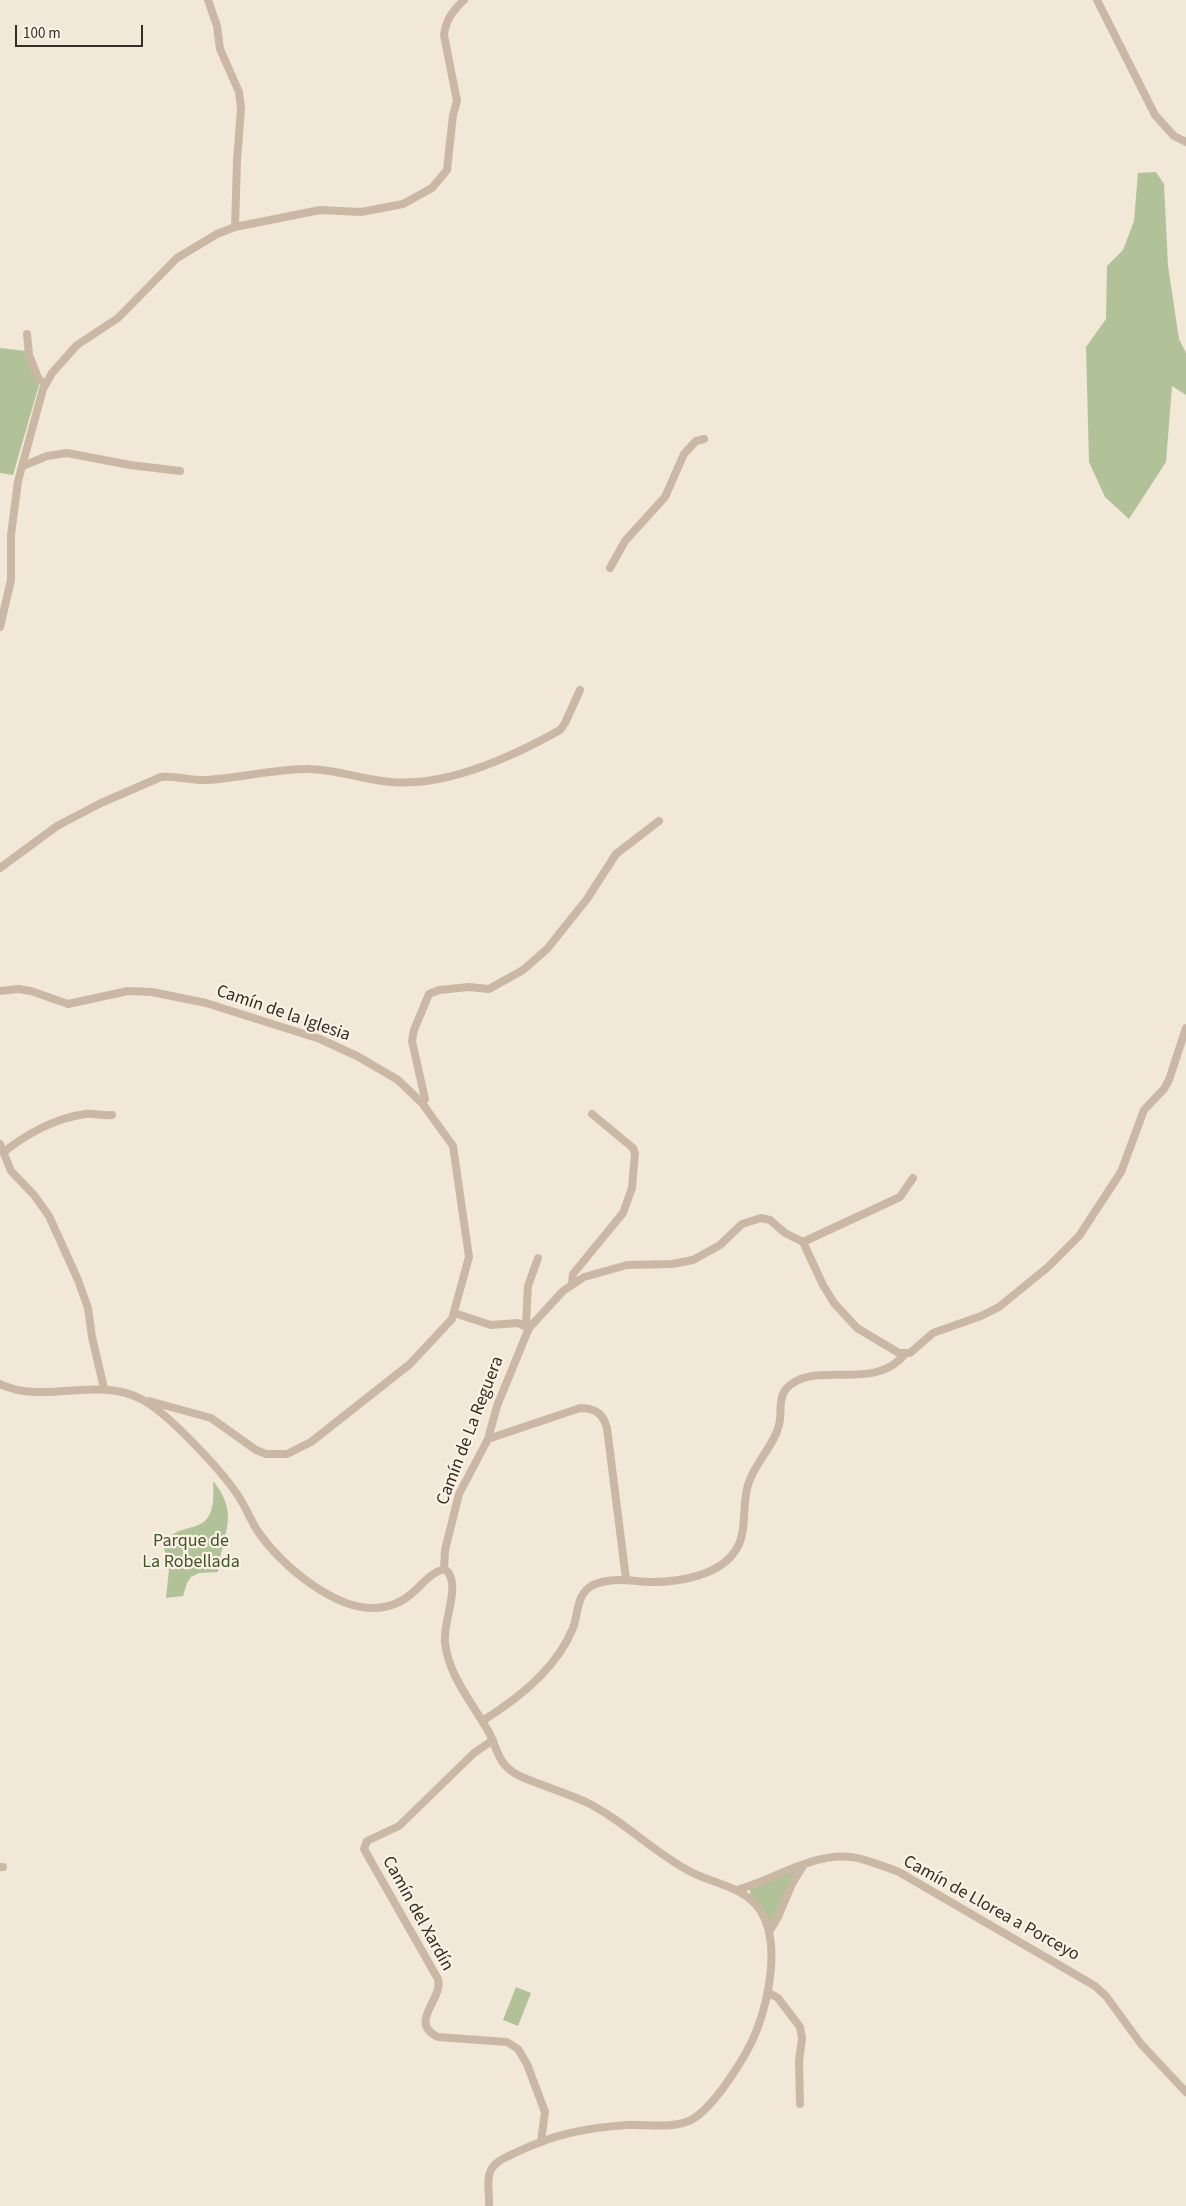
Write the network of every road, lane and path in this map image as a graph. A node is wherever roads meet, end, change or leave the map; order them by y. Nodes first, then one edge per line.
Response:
1 (208, 0) edge
2 (464, 0) edge
3 (1097, 0) edge
4 (1186, 142) edge
5 (235, 227) junction
6 (27, 334) dead end
7 (45, 383) junction
8 (704, 439) dead end
9 (23, 466) junction
10 (180, 471) dead end
11 (610, 568) dead end
12 (0, 627) edge
13 (580, 690) dead end
14 (659, 821) dead end
15 (0, 868) edge
16 (0, 991) edge
17 (1186, 1030) edge
18 (422, 1103) junction
19 (592, 1114) dead end
20 (112, 1115) dead end
21 (0, 1144) edge
22 (4, 1152) junction
23 (3, 1165) edge
24 (914, 1178) dead end
25 (803, 1242) junction
26 (538, 1258) dead end
27 (572, 1283) junction
28 (454, 1312) junction
29 (527, 1326) junction
30 (905, 1354) junction
31 (0, 1384) edge
32 (104, 1388) junction
33 (142, 1399) junction
34 (488, 1439) junction
35 (444, 1569) junction
36 (626, 1580) junction
37 (482, 1721) junction
38 (493, 1740) junction
39 (803, 1866) junction
40 (736, 1890) junction
41 (769, 1932) junction
42 (769, 1993) junction
43 (1186, 2092) edge
44 (800, 2104) dead end
45 (541, 2142) junction
46 (489, 2206) edge

1 - 5 street
2 - 5 street
3 - 4 street
5 - 7 street
6 - 7 street
7 - 9 street
8 - 11 street
9 - 10 street
9 - 12 street
13 - 15 street
14 - 18 street
16 - 18 street, Camín de la Iglesia
17 - 30 street
18 - 28 street, Camín de la Iglesia
19 - 27 street
20 - 22 street
21 - 22 street
22 - 23 street
23 - 32 street
24 - 25 street
25 - 27 street, Camín de La Reguera
25 - 30 street
26 - 29 street
27 - 29 street, Camín de La Reguera
28 - 29 street
28 - 33 street, Camín de la Iglesia
29 - 34 street, Camín de La Reguera
30 - 36 street
31 - 32 street
32 - 33 street
33 - 35 street
34 - 35 street, Camín de La Reguera
34 - 36 street
35 - 37 street
36 - 37 street
37 - 38 street
38 - 40 street
38 - 45 street, Camín del Xardín
39 - 40 street, Camín de Llorea a Porceyo
39 - 41 street
39 - 43 street, Camín de Llorea a Porceyo
40 - 41 street
41 - 42 street
42 - 44 street
42 - 45 street
45 - 46 street

